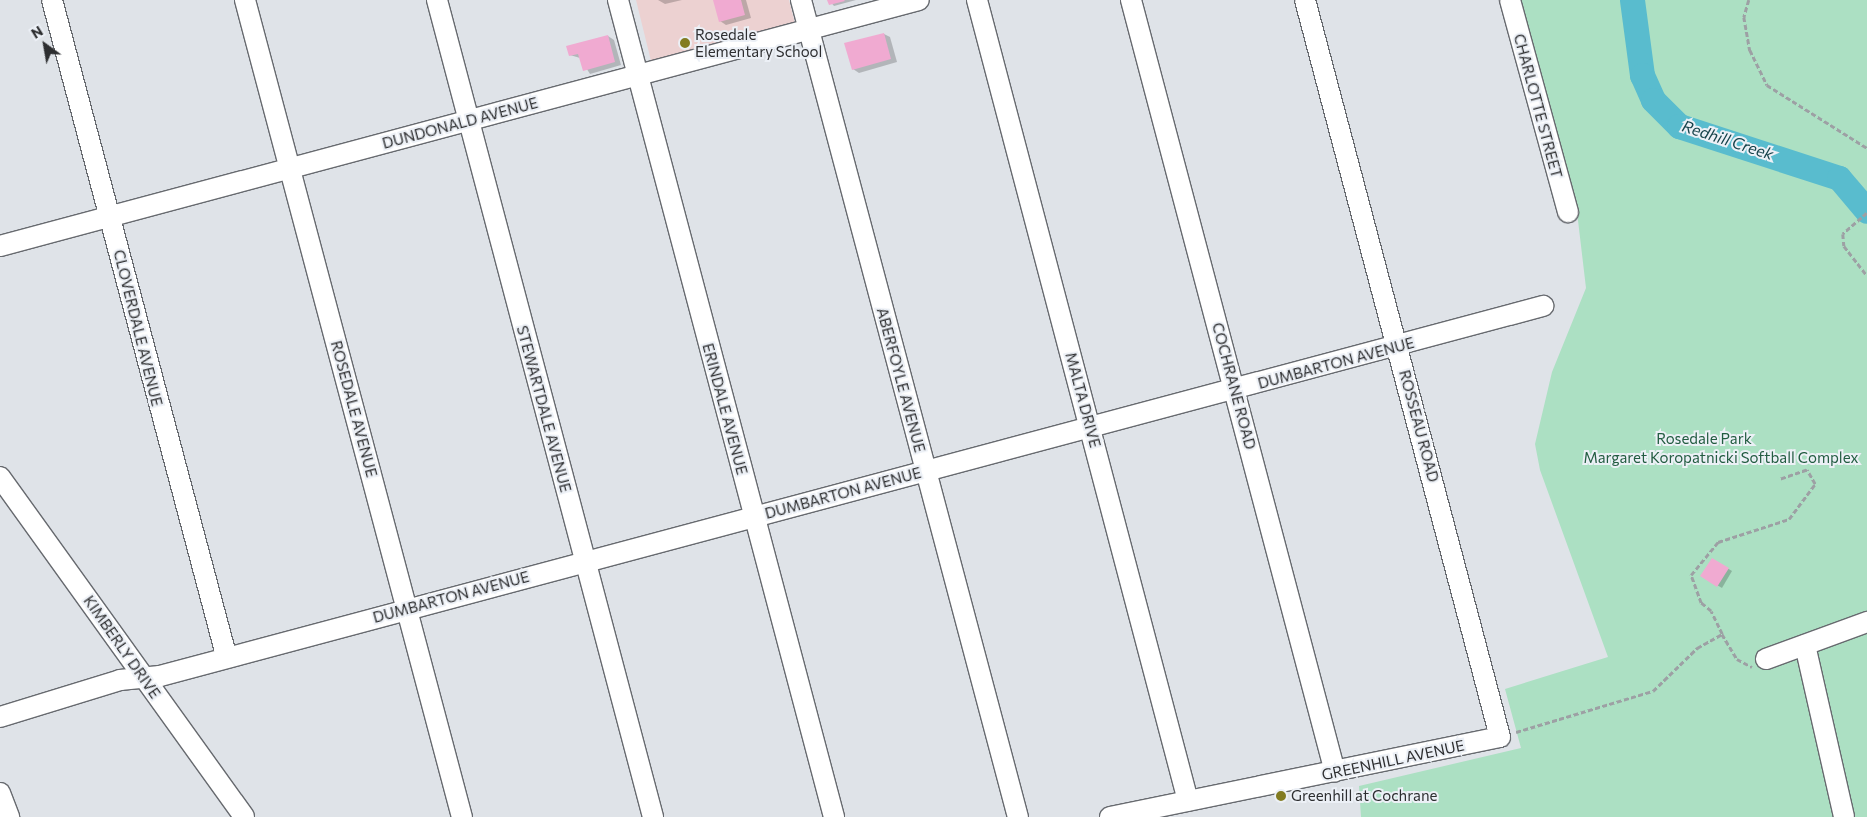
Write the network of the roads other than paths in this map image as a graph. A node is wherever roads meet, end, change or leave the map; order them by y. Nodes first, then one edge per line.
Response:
1 (52, 0) edge
2 (246, 0) edge
3 (437, 0) edge
4 (618, 0) edge
5 (801, 0) edge
6 (919, 0) edge
7 (977, 0) edge
8 (1131, 0) edge
9 (1305, 0) edge
10 (1510, 0) edge
11 (810, 31) junction
12 (638, 76) junction
13 (468, 121) junction
14 (290, 168) junction
15 (1568, 212) dead end
16 (110, 216) junction
17 (0, 246) edge
18 (1543, 306) dead end
19 (1398, 346) junction
20 (1235, 390) junction
21 (1090, 428) junction
22 (925, 471) junction
23 (0, 477) edge
24 (754, 517) junction
25 (585, 560) junction
26 (407, 609) junction
27 (1867, 622) edge
28 (1805, 645) junction
29 (226, 655) junction
30 (1762, 664) road end
31 (142, 677) junction
32 (0, 717) edge
33 (1500, 737) joint
34 (1335, 772) junction
35 (0, 793) edge
36 (1188, 801) junction
37 (9, 817) edge
38 (244, 817) edge
39 (462, 817) edge
40 (653, 817) edge
41 (834, 817) edge
42 (1018, 817) edge
43 (1110, 817) edge
44 (1844, 817) edge

1 - 16 street, CLOVERDALE AVENUE
2 - 14 street, ROSEDALE AVENUE
3 - 13 street, STEWARTDALE AVENUE
4 - 12 street, ERINDALE AVENUE
5 - 11 street, ABERFOYLE AVENUE
6 - 11 street, DUNDONALD AVENUE
7 - 21 street, MALTA DRIVE
8 - 20 street, COCHRANE ROAD
9 - 19 street, ROSSEAU ROAD
10 - 15 street, CHARLOTTE STREET
11 - 12 street, DUNDONALD AVENUE
11 - 22 street, ABERFOYLE AVENUE
12 - 13 street, DUNDONALD AVENUE
12 - 24 street, ERINDALE AVENUE
13 - 14 street, DUNDONALD AVENUE
13 - 25 street, STEWARTDALE AVENUE
14 - 16 street, DUNDONALD AVENUE
14 - 26 street, ROSEDALE AVENUE
16 - 17 street, DUNDONALD AVENUE
16 - 29 street, CLOVERDALE AVENUE
18 - 19 street, DUMBARTON AVENUE
19 - 20 street, DUMBARTON AVENUE
19 - 33 street, ROSSEAU ROAD
20 - 21 street, DUMBARTON AVENUE
20 - 34 street, COCHRANE ROAD
21 - 22 street, DUMBARTON AVENUE
21 - 36 street, MALTA DRIVE
22 - 24 street, DUMBARTON AVENUE
22 - 42 street, ABERFOYLE AVENUE
23 - 31 street, KIMBERLY DRIVE
24 - 25 street, DUMBARTON AVENUE
24 - 41 street, ERINDALE AVENUE
25 - 26 street, DUMBARTON AVENUE
25 - 40 street, STEWARTDALE AVENUE
26 - 29 street, DUMBARTON AVENUE
26 - 39 street, ROSEDALE AVENUE
27 - 28 street
28 - 30 street
28 - 44 street
29 - 31 street, DUMBARTON AVENUE
31 - 32 street, DUMBARTON AVENUE
31 - 38 street, KIMBERLY DRIVE
33 - 34 street, GREENHILL AVENUE
34 - 36 street, GREENHILL AVENUE
35 - 37 street
36 - 43 street, GREENHILL AVENUE

